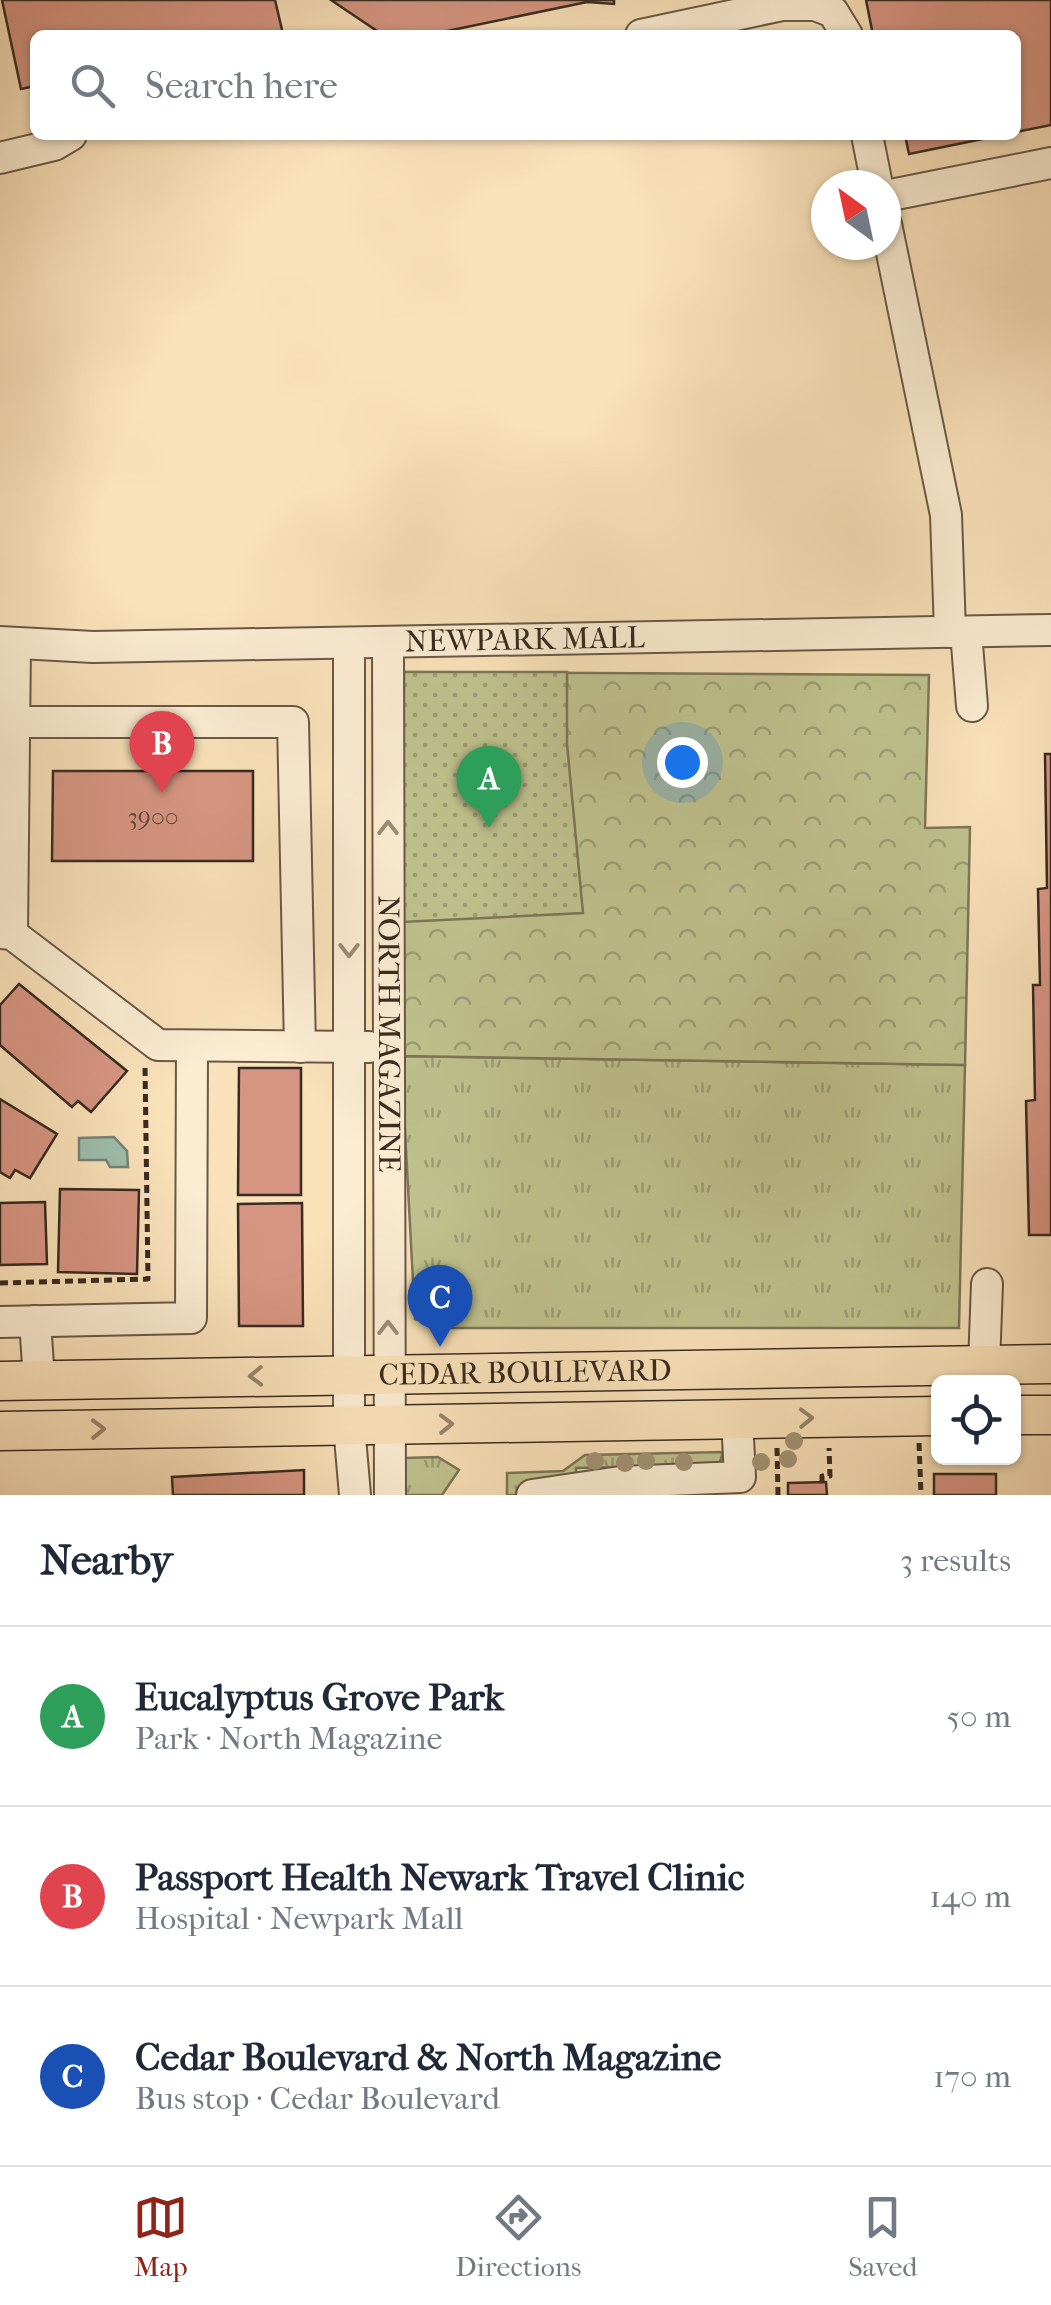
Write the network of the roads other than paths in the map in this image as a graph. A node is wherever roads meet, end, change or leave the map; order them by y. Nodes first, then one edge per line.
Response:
1 (666, 30) edge
2 (844, 30) edge
3 (62, 140) edge
4 (868, 140) edge
5 (0, 158) edge
6 (1051, 162) edge
7 (875, 170) edge
8 (901, 193) edge
9 (893, 260) edge
10 (1051, 630) edge
11 (958, 632) junction
12 (388, 642) junction
13 (8, 643) edge
14 (349, 643) junction
15 (972, 706) dead end
16 (7, 720) edge
17 (6, 934) edge
18 (192, 1046) junction
19 (300, 1046) junction
20 (388, 1046) junction
21 (349, 1047) junction
22 (987, 1284) dead end
23 (0, 1322) edge
24 (35, 1322) junction
25 (1051, 1364) edge
26 (984, 1365) junction
27 (388, 1374) junction
28 (349, 1375) junction
29 (39, 1380) junction
30 (0, 1381) edge
31 (1021, 1415) edge
32 (1051, 1415) edge
33 (737, 1419) junction
34 (388, 1425) junction
35 (349, 1426) junction
36 (929, 1430) edge
37 (0, 1431) edge
38 (355, 1495) edge
39 (390, 1495) edge
40 (532, 1495) edge

1 - 2 street
3 - 5 street
4 - 7 street
6 - 8 street
9 - 11 street
10 - 11 street, NEWPARK MALL
11 - 12 street, NEWPARK MALL
11 - 15 street
12 - 14 street, NEWPARK MALL
20 -> 12 street, NORTH MAGAZINE
13 - 14 street, NEWPARK MALL
13 - 16 street
14 -> 21 street, NORTH MAGAZINE
16 - 17 street
16 - 19 street
17 - 18 street
18 - 19 street
18 - 24 street
19 - 21 street
20 - 21 street
27 -> 20 street, NORTH MAGAZINE
21 - 28 street, NORTH MAGAZINE
22 - 26 street
23 - 24 street
24 - 29 street
25 - 26 main road, CEDAR BOULEVARD
26 - 27 main road, CEDAR BOULEVARD
27 - 28 main road, CEDAR BOULEVARD
27 - 34 street, NORTH MAGAZINE
28 -> 29 main road, CEDAR BOULEVARD
28 - 35 street, NORTH MAGAZINE
29 - 30 main road, CEDAR BOULEVARD
31 - 32 main road
34 -> 33 main road, CEDAR BOULEVARD
33 -> 36 main road, CEDAR BOULEVARD
33 - 40 street
34 - 35 main road, CEDAR BOULEVARD
34 - 39 street, NORTH MAGAZINE
37 -> 35 main road, CEDAR BOULEVARD
35 - 38 street, NORTH MAGAZINE

